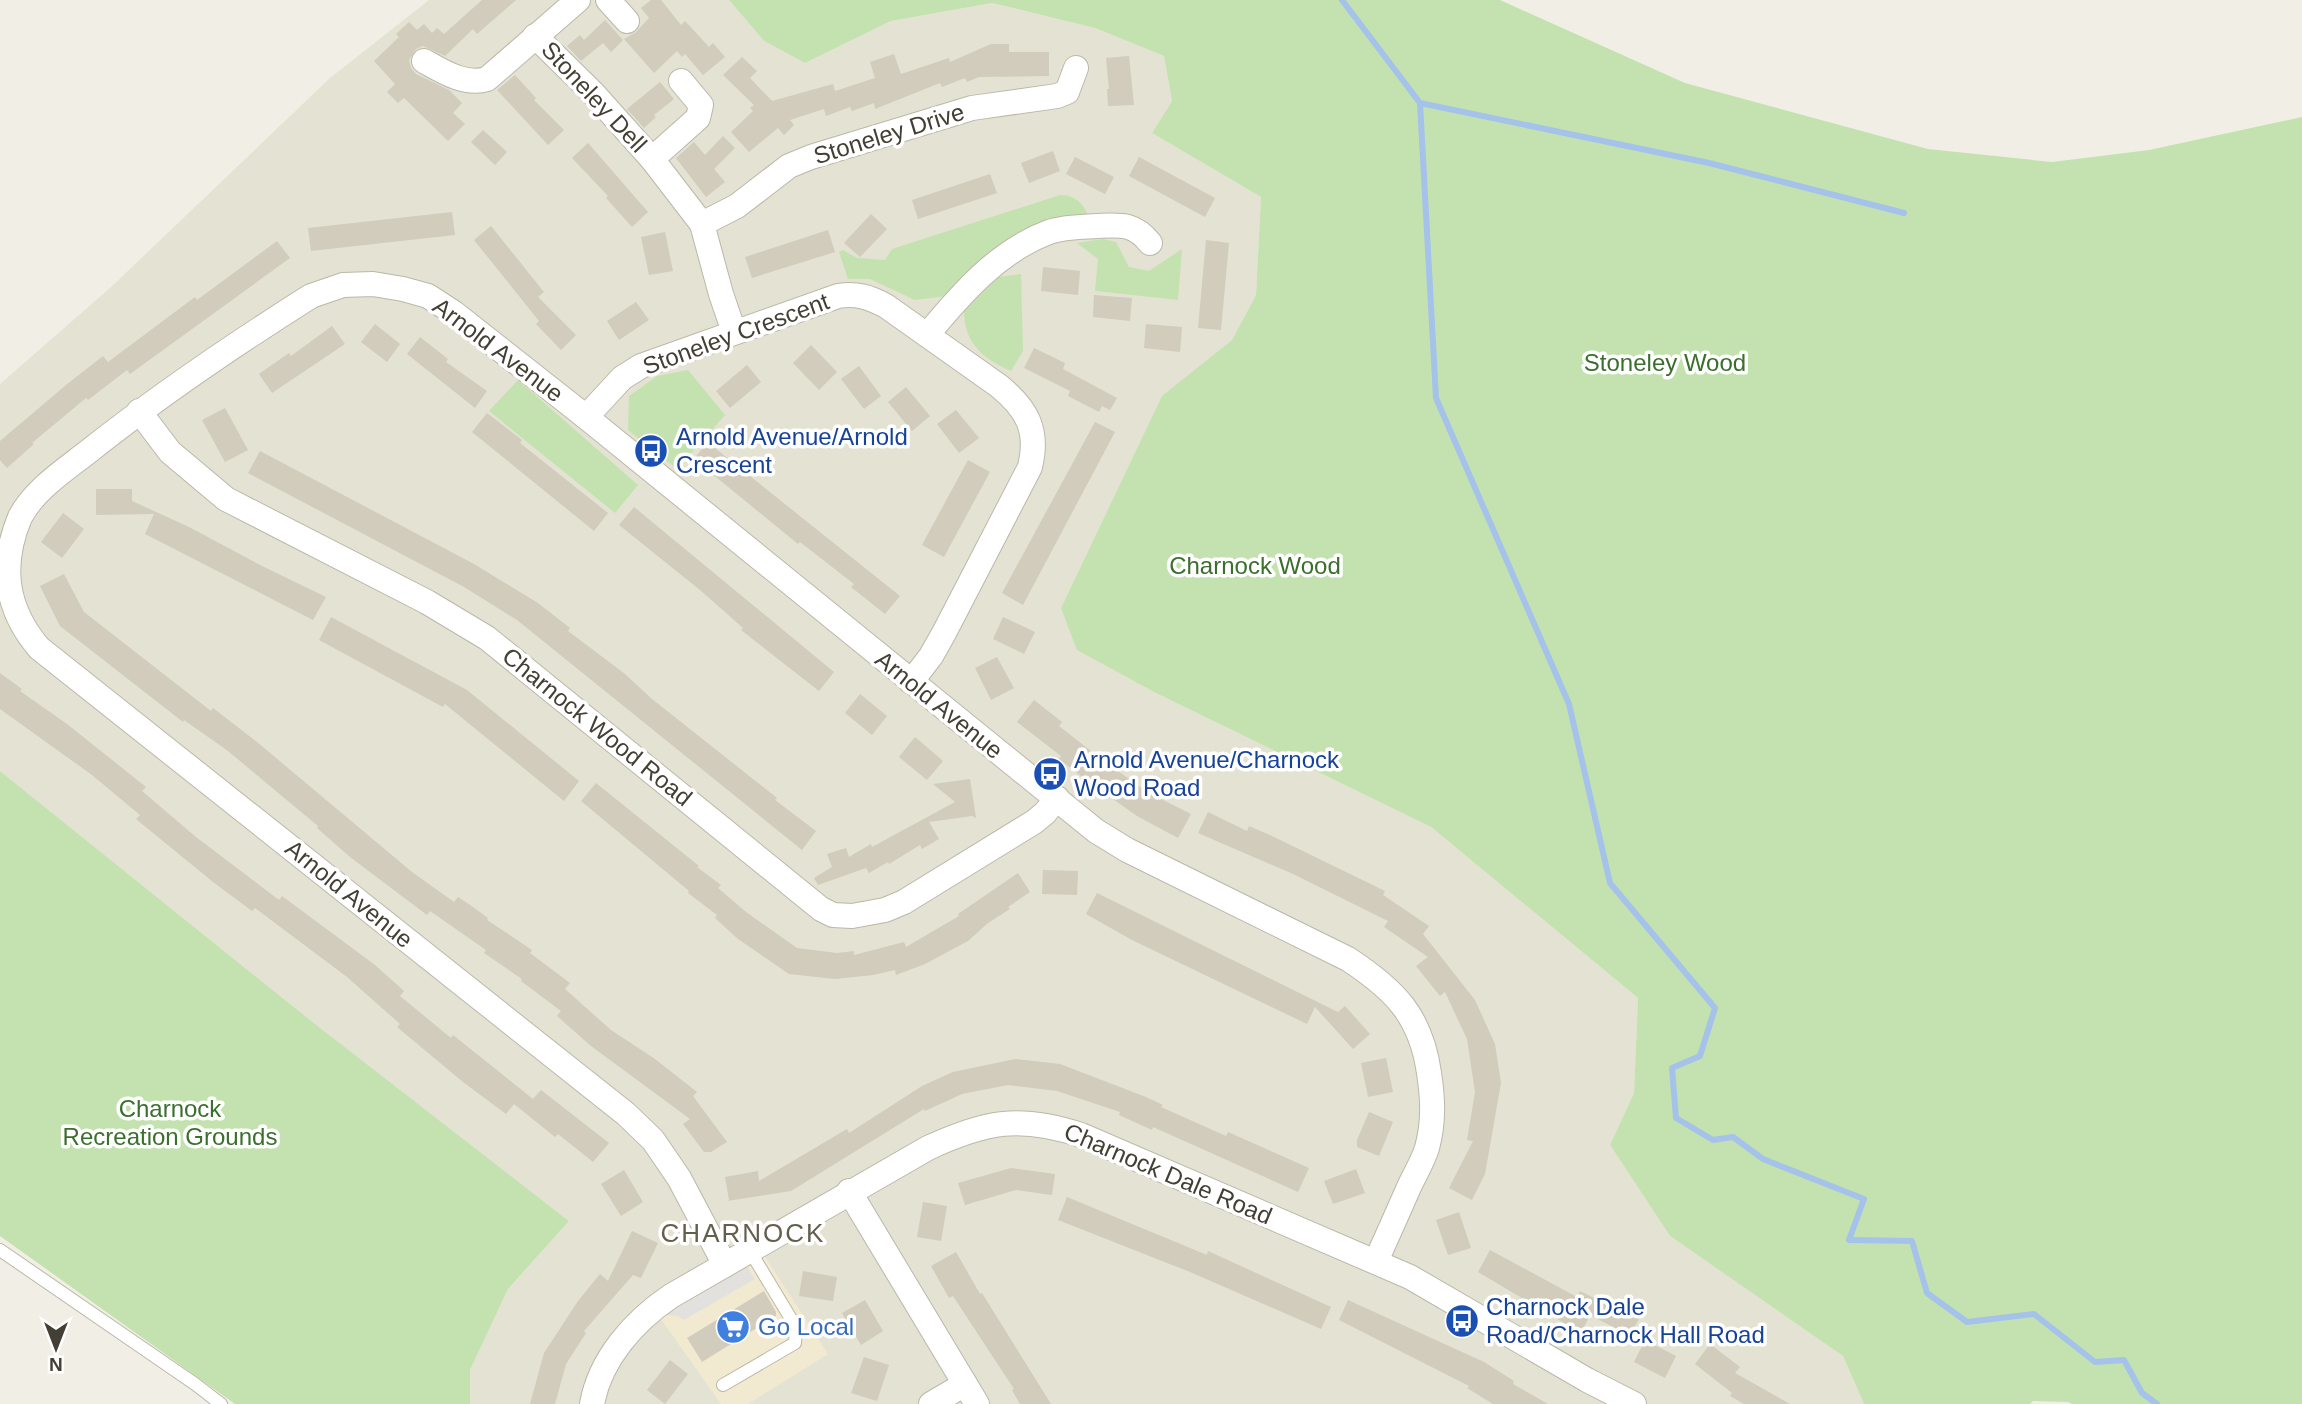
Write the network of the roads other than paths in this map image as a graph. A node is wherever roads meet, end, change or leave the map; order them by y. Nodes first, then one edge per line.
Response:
1 (578, 0) edge
2 (608, 0) edge
3 (627, 21) dead end
4 (536, 36) junction
5 (424, 61) dead end
6 (1076, 68) dead end
7 (681, 81) dead end
8 (652, 159) junction
9 (702, 224) junction
10 (1150, 243) dead end
11 (734, 332) junction
12 (926, 335) junction
13 (139, 411) junction
14 (586, 416) junction
15 (911, 682) junction
16 (1057, 798) junction
17 (849, 1191) junction
18 (0, 1250) edge
19 (750, 1251) junction
20 (1376, 1261) junction
21 (725, 1265) junction
22 (723, 1385) dead end
23 (971, 1394) edge
24 (221, 1404) edge
25 (592, 1404) edge
26 (931, 1404) edge
27 (1634, 1404) edge

1 - 4 street, Stoneley Dell
2 - 3 street
4 - 5 street, Stoneley Dell
4 - 8 street, Stoneley Dell
6 - 9 street, Stoneley Drive
7 - 8 street, Stoneley Dell
8 - 9 street, Stoneley Dell
9 - 11 street, Stoneley Dell
10 - 12 street
11 - 12 street, Stoneley Crescent
11 - 14 street, Stoneley Crescent
12 - 15 street, Stoneley Crescent
13 - 14 street, Arnold Avenue
13 - 16 street, Charnock Wood Road
13 - 21 street, Arnold Avenue
14 - 15 street, Arnold Avenue
15 - 16 street, Arnold Avenue
16 - 20 street, Arnold Avenue
17 - 19 street, Charnock Dale Road
17 - 20 street, Charnock Dale Road
17 - 23 street
18 - 24 lane
19 - 21 street, Charnock Dale Road
19 - 22 lane
20 - 27 street, Charnock Dale Road
21 - 25 street, Charnock Dale Road
23 - 26 street

